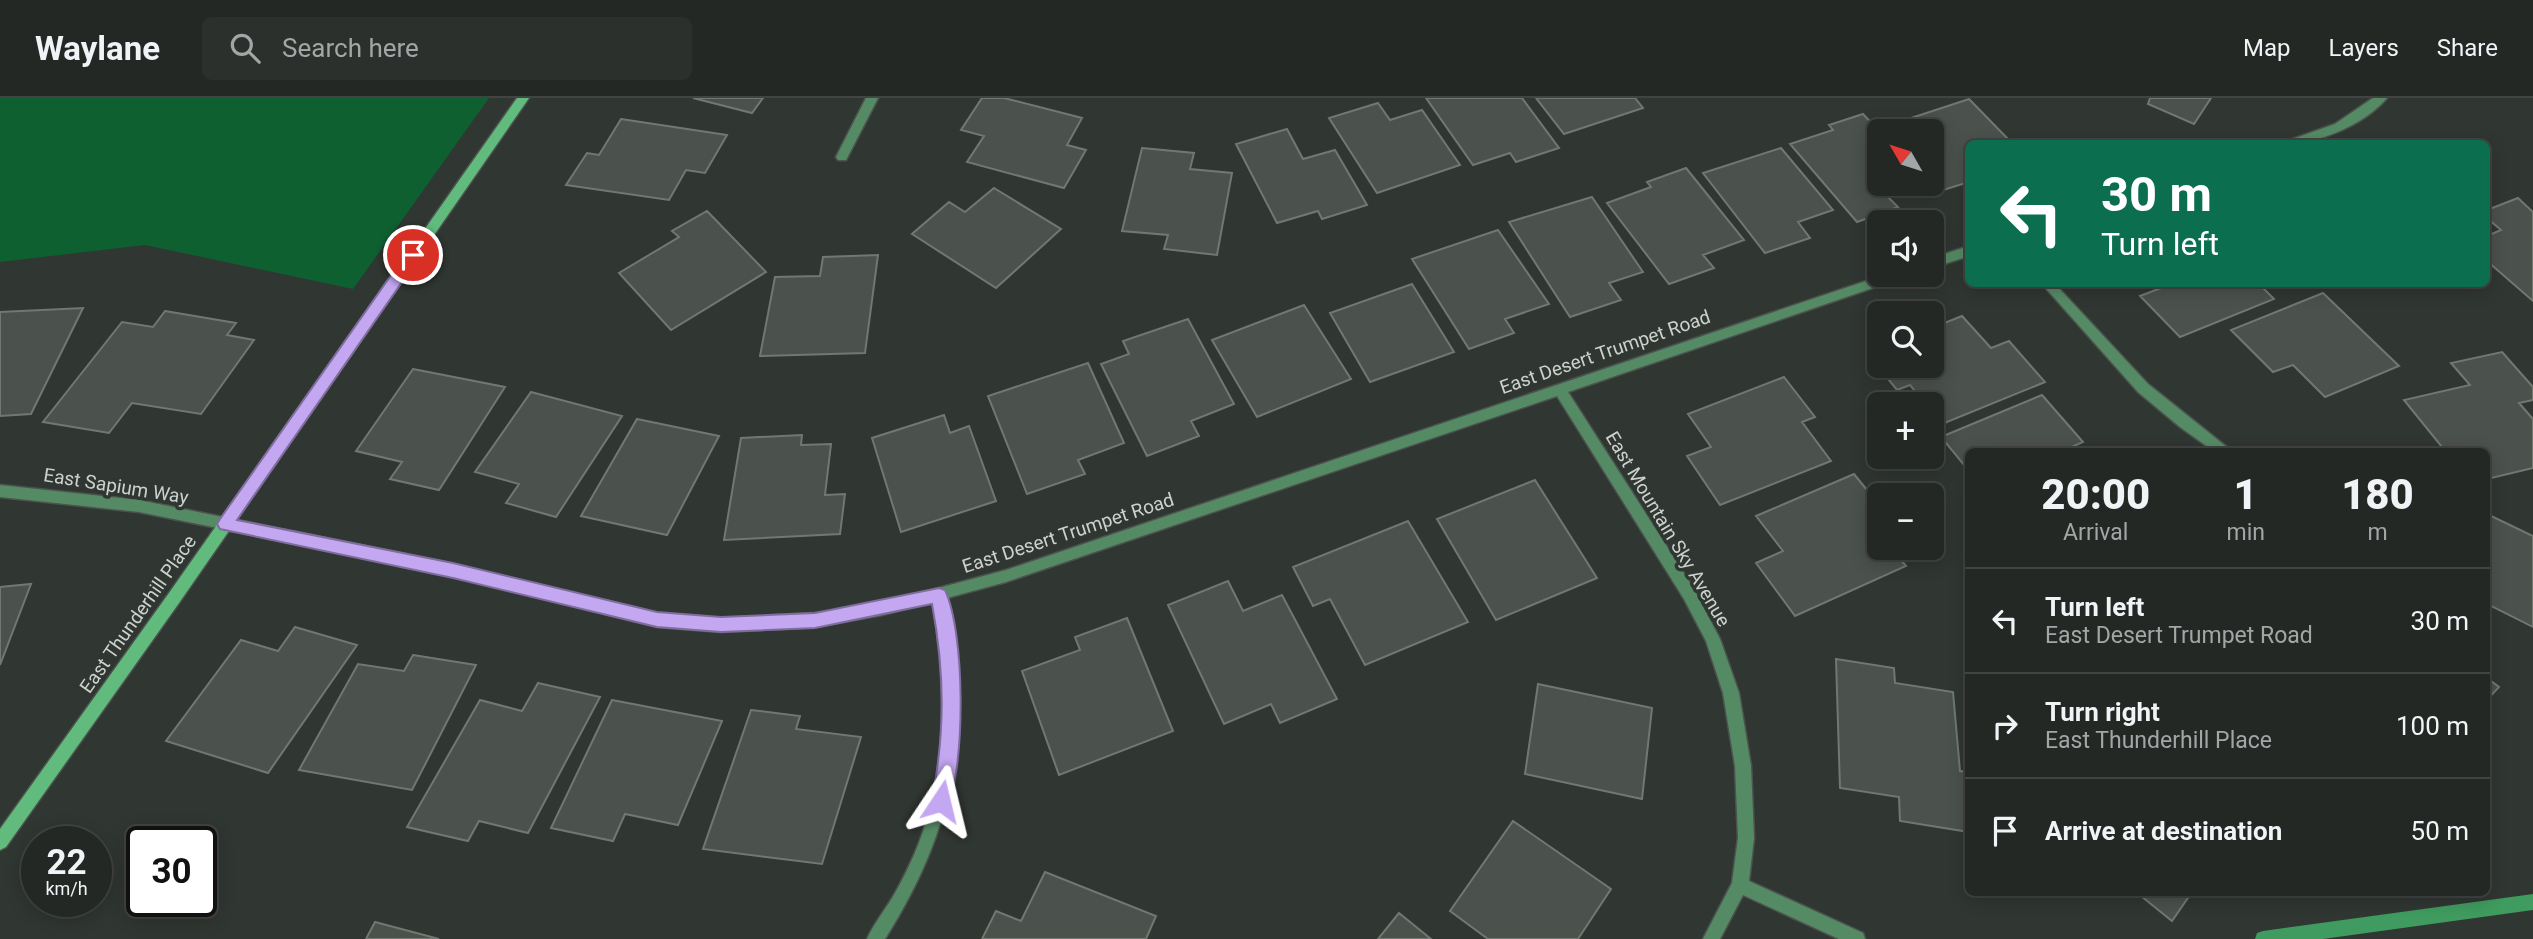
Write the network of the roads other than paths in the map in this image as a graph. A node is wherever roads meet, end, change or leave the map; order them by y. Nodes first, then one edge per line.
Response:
1 (523, 98) edge
2 (873, 98) edge
3 (2382, 98) edge
4 (2302, 140) edge
5 (842, 157) dead end
6 (1965, 252) edge
7 (1944, 259) edge
8 (1867, 285) edge
9 (2051, 287) edge
10 (1559, 388) junction
11 (2220, 448) edge
12 (0, 491) edge
13 (225, 524) junction
14 (939, 595) junction
15 (0, 842) edge
16 (1740, 885) junction
17 (875, 939) edge
18 (1712, 939) edge
19 (1857, 939) edge

1 - 13 street, East Thunderhill Place
2 - 5 street
3 - 4 street
6 - 7 street
8 - 10 street, East Desert Trumpet Road
9 - 11 street
10 - 14 street, East Desert Trumpet Road
10 - 16 street, East Mountain Sky Avenue
12 - 13 street, East Sapium Way
13 - 14 street, East Desert Trumpet Road
13 - 15 street, East Thunderhill Place
14 - 17 street
16 - 18 street, East Mountain Sky Avenue
16 - 19 street

